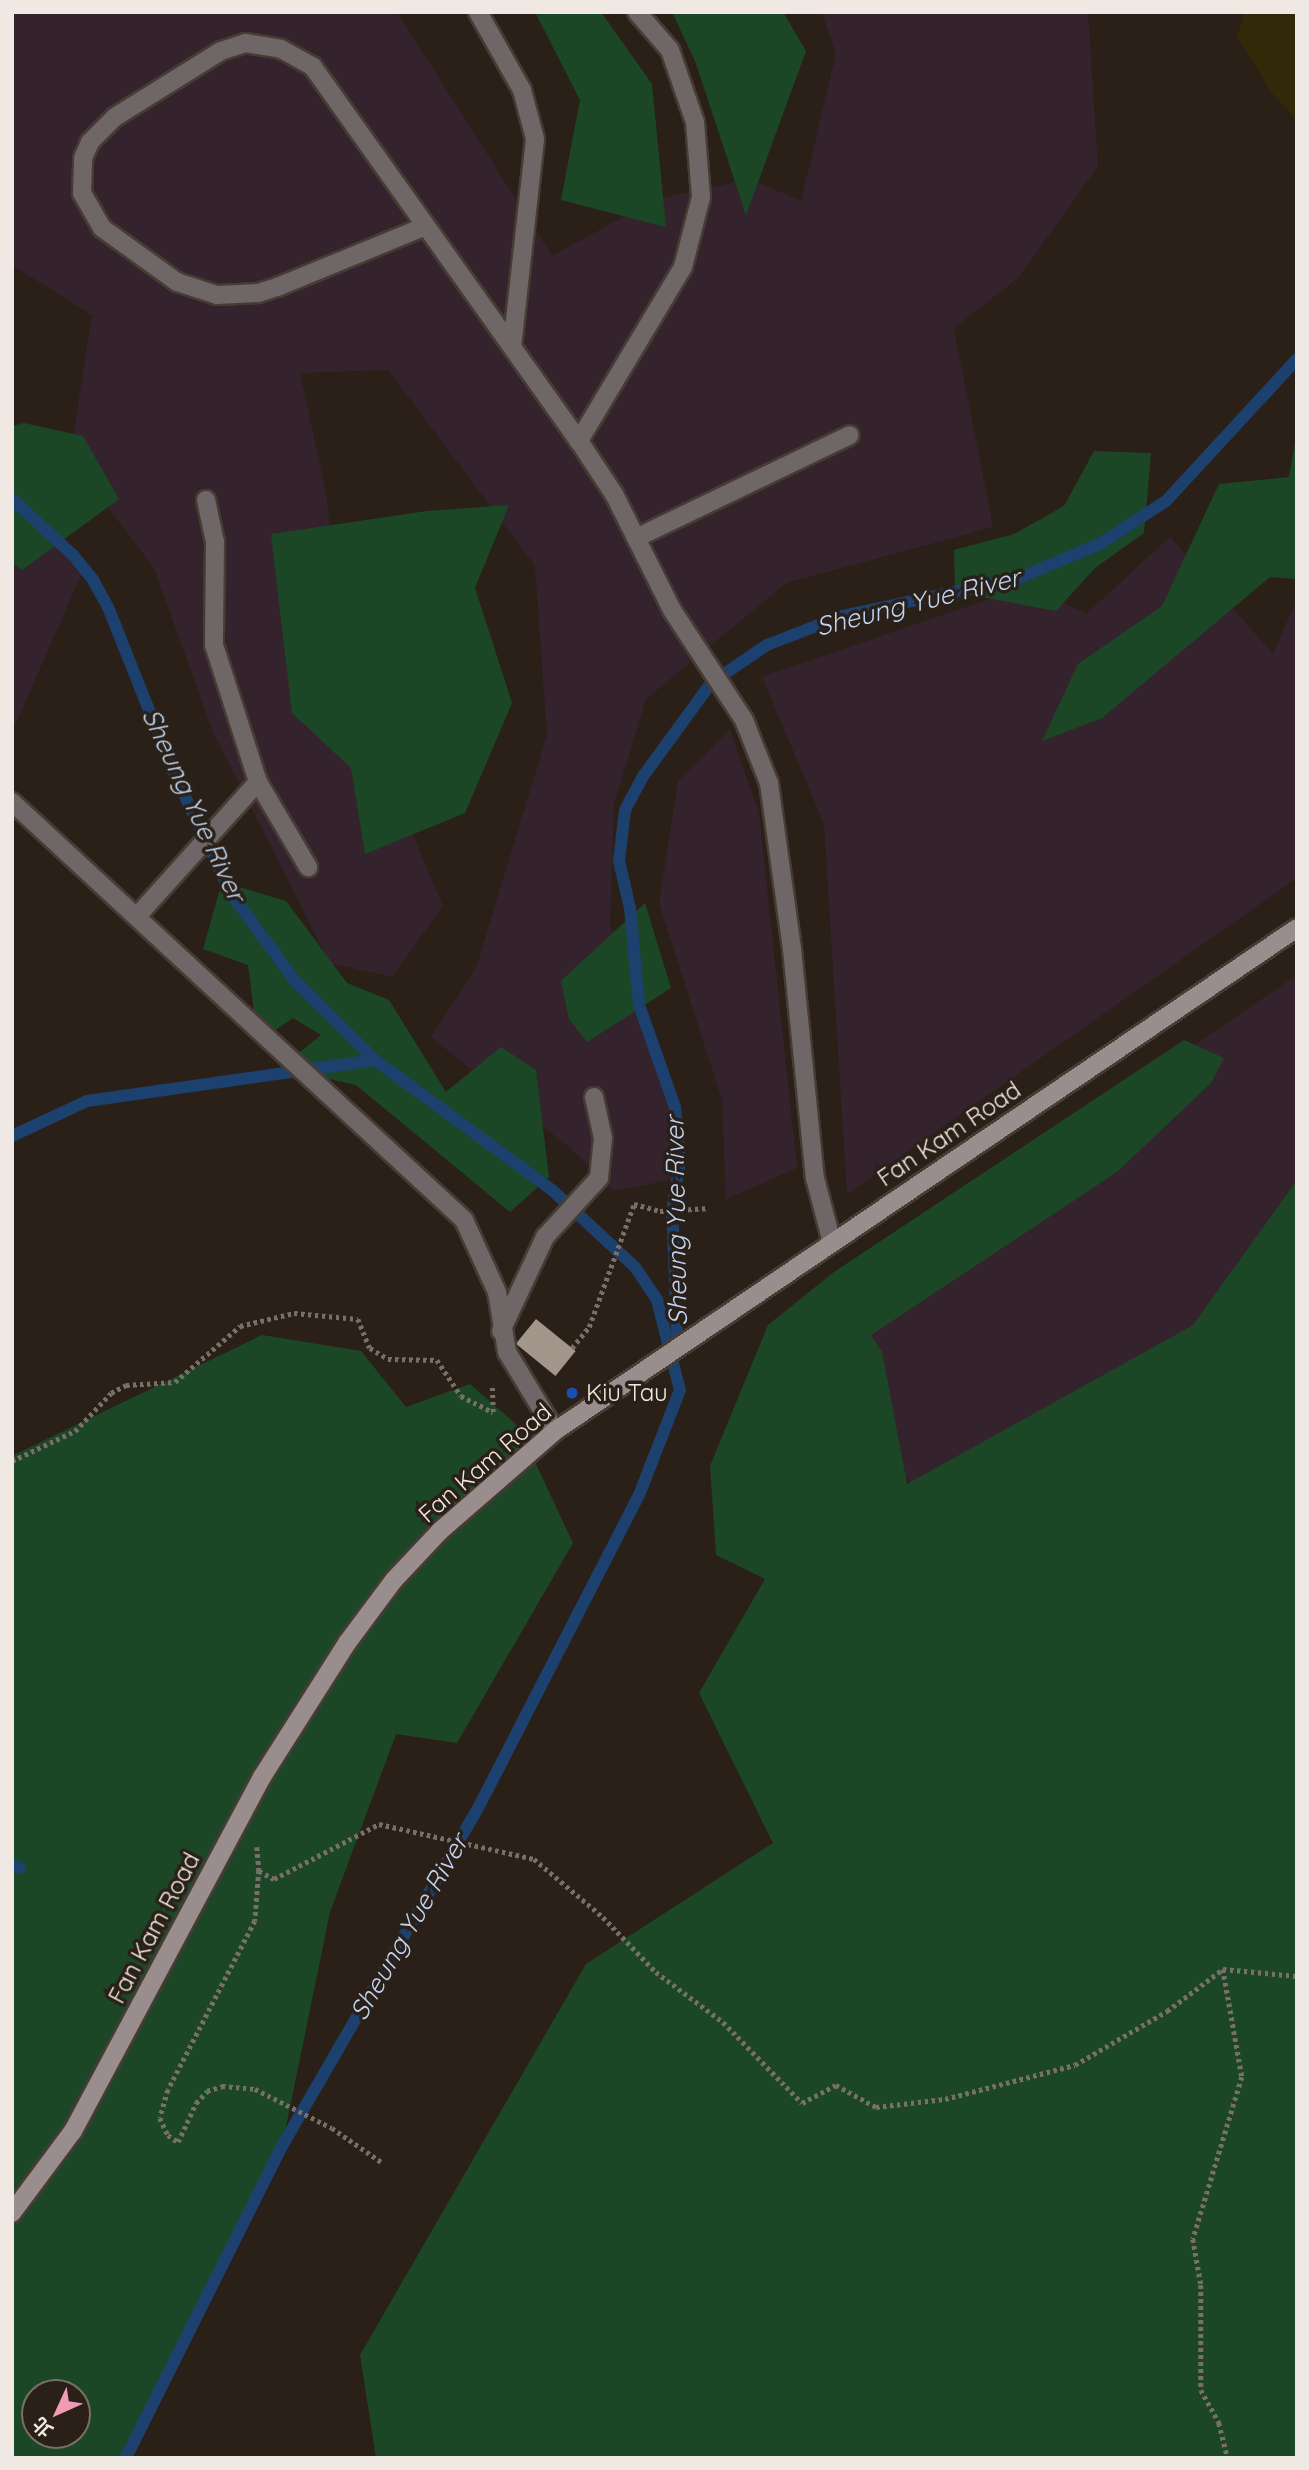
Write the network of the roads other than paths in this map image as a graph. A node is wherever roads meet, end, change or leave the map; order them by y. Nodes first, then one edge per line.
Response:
1 (478, 12) edge
2 (637, 12) edge
3 (426, 226) junction
4 (512, 346) junction
5 (850, 435) dead end
6 (579, 441) junction
7 (206, 500) dead end
8 (636, 538) junction
9 (258, 782) junction
10 (12, 802) edge
11 (308, 867) dead end
12 (139, 914) junction
13 (1297, 928) edge
14 (594, 1097) dead end
15 (832, 1243) junction
16 (501, 1331) junction
17 (555, 1431) junction
18 (12, 2213) edge

1 - 4 street
2 - 6 street
3 - 3 street
3 - 4 street
4 - 6 street
5 - 8 street
6 - 8 street
7 - 9 street
8 - 15 street
9 - 11 street
9 - 12 street
10 - 12 street
12 - 16 street
13 - 15 main road, Fan Kam Road
14 - 16 street
15 - 17 main road, Fan Kam Road
16 - 17 street
17 - 18 main road, Fan Kam Road

